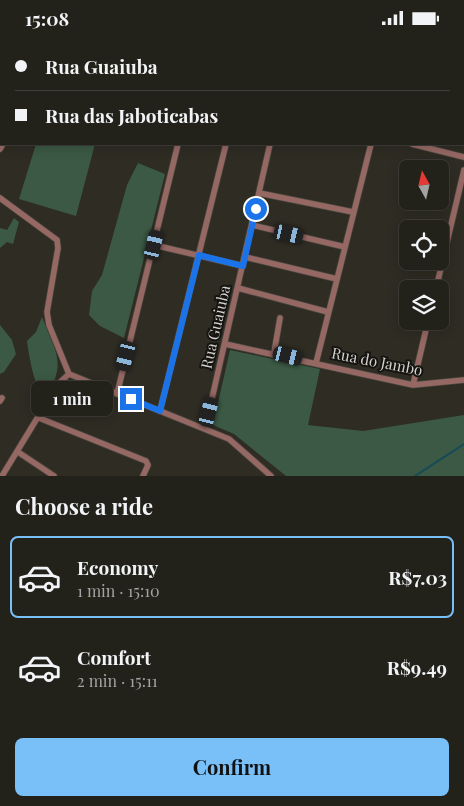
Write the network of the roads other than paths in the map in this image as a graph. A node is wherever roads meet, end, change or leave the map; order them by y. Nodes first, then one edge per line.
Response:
1 (178, 145) edge
2 (226, 145) edge
3 (270, 145) edge
4 (371, 145) edge
5 (416, 145) edge
6 (464, 157) edge
7 (464, 170) edge
8 (259, 193) junction
9 (0, 198) edge
10 (353, 212) junction
11 (252, 225) junction
12 (154, 245) junction
13 (345, 247) junction
14 (199, 255) junction
15 (245, 257) junction
16 (243, 266) junction
17 (337, 279) junction
18 (438, 280) edge
19 (238, 288) junction
20 (328, 312) junction
21 (280, 318) dead end
22 (426, 330) edge
23 (225, 344) junction
24 (274, 353) junction
25 (316, 363) junction
26 (69, 374) junction
27 (464, 380) edge
28 (413, 385) junction
29 (117, 393) junction
30 (160, 411) junction
31 (39, 418) junction
32 (205, 429) junction
33 (18, 452) junction
34 (2, 476) edge
35 (54, 476) edge
36 (143, 476) edge
37 (271, 476) edge

1 - 12 street
2 - 14 street
3 - 8 street, Rua Guaiuba
4 - 10 street
5 - 6 street
7 - 18 street
8 - 10 street
8 - 11 street, Rua Guaiuba
9 - 26 street
10 - 13 street
11 - 13 street
11 - 15 street, Rua Guaiuba
12 - 14 street
12 - 29 street
13 - 17 street
14 - 16 street
14 - 30 street
15 - 16 street, Rua Guaiuba
15 - 17 street
16 - 19 street, Rua Guaiuba
17 - 20 street
19 - 20 street
19 - 23 street, Rua Guaiuba
20 - 25 street
21 - 24 street
22 - 28 street
23 - 24 street, Rua do Jambo
23 - 32 street, Rua Guaiuba
24 - 25 street, Rua do Jambo
25 - 28 street, Rua do Jambo
26 - 29 street
26 - 31 street
27 - 28 street, Rua do Jambo
29 - 30 street
30 - 32 street
31 - 33 street
31 - 36 street
32 - 37 street
33 - 34 street
33 - 35 street

